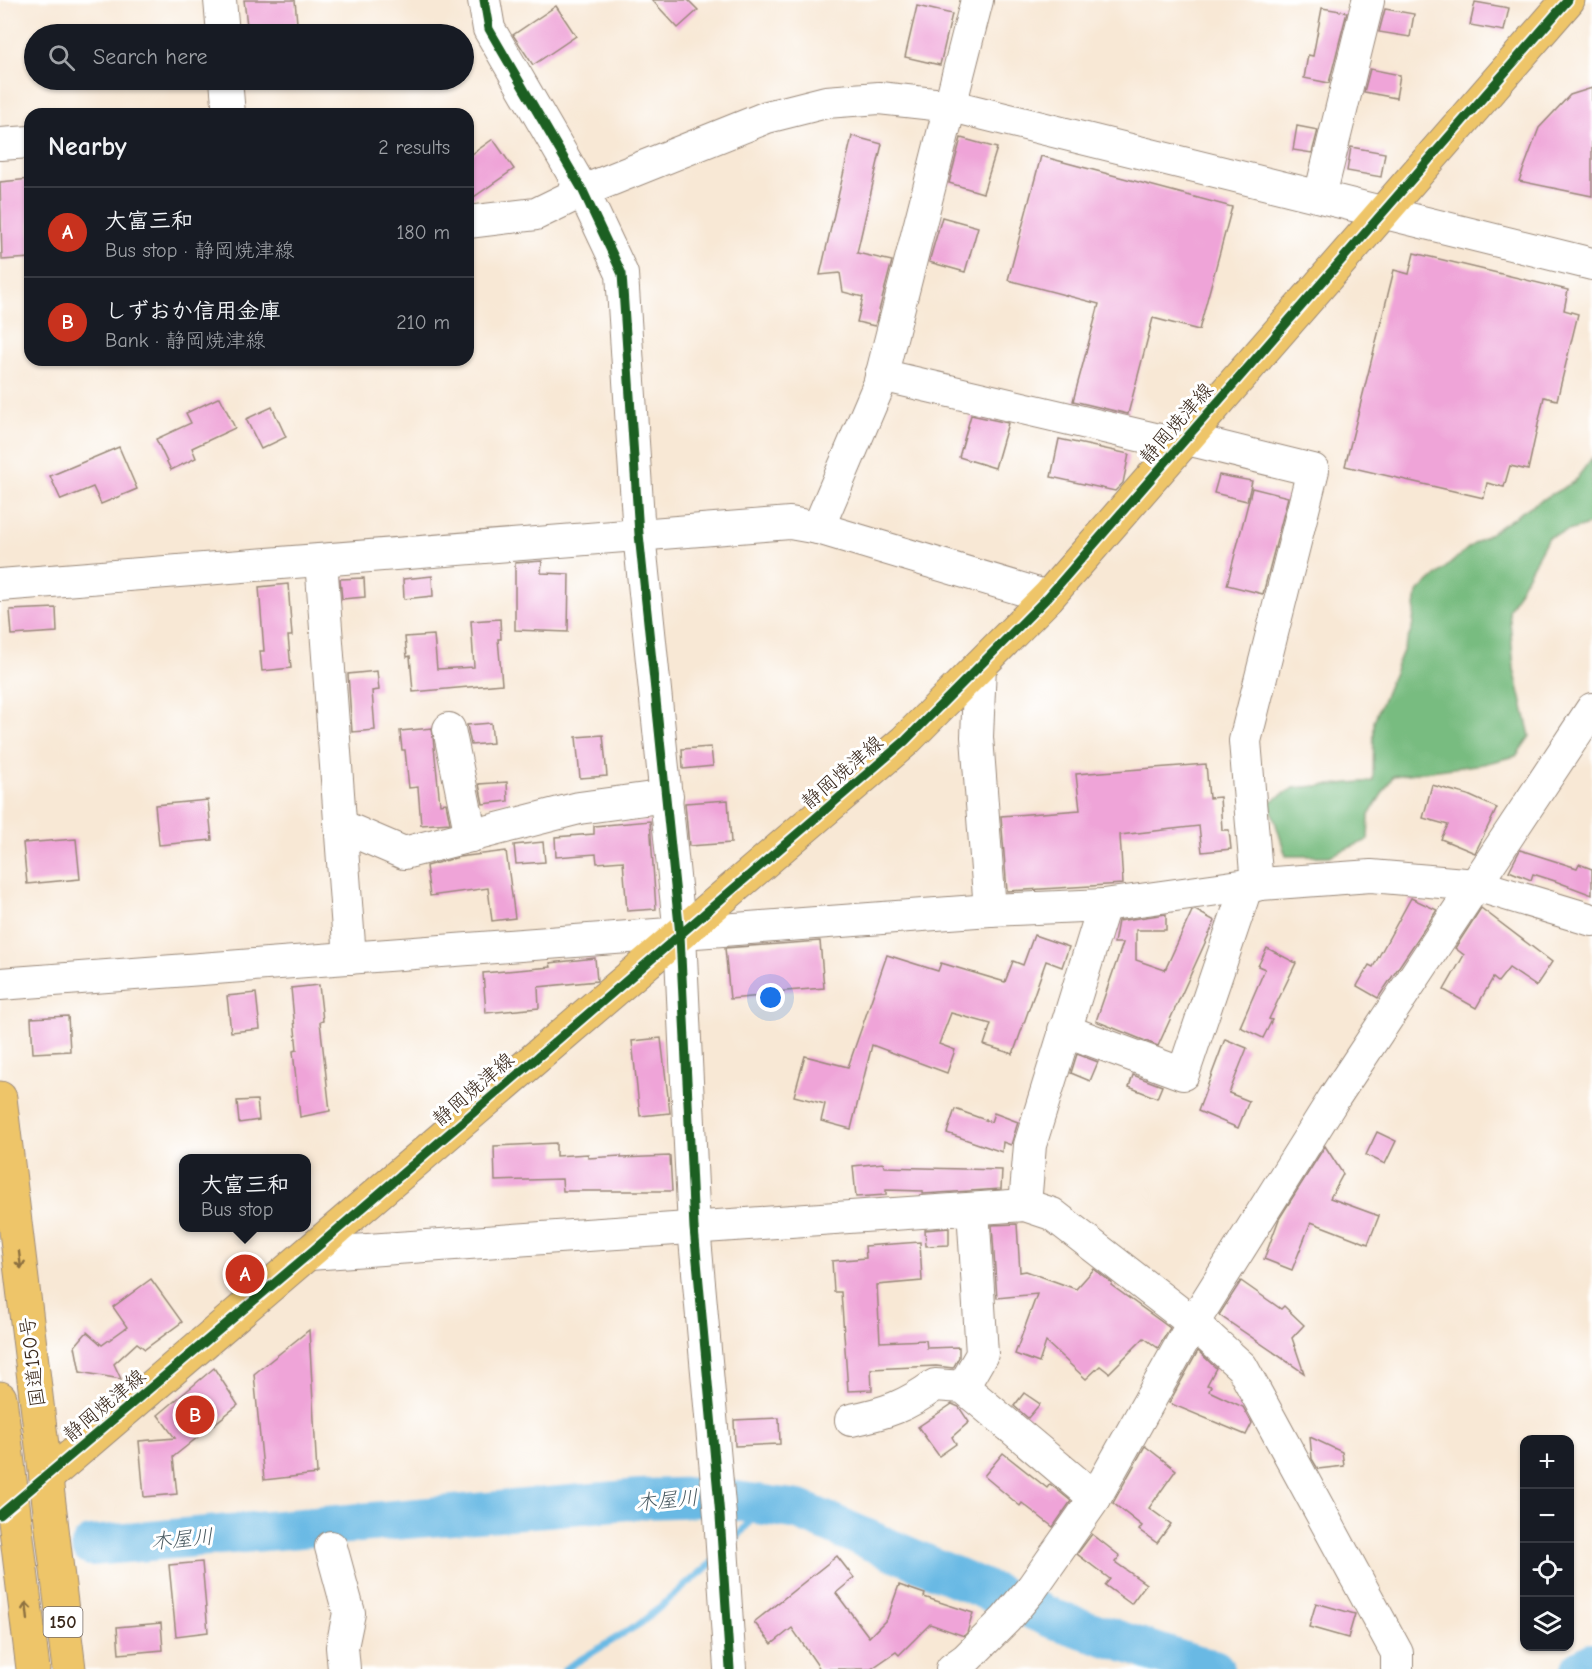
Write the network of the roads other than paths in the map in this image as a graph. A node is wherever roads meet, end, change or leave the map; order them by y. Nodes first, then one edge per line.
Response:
1 (220, 0) edge
2 (484, 0) edge
3 (977, 0) edge
4 (1568, 0) edge
5 (1368, 1) edge
6 (222, 24) edge
7 (227, 90) edge
8 (951, 106) junction
9 (228, 108) edge
10 (24, 142) edge
11 (0, 144) edge
12 (583, 191) junction
13 (1320, 196) junction
14 (1383, 211) junction
15 (474, 221) edge
16 (1592, 264) edge
17 (881, 375) junction
18 (1184, 442) junction
19 (818, 528) junction
20 (639, 534) junction
21 (321, 560) junction
22 (0, 585) edge
23 (1048, 597) junction
24 (980, 665) junction
25 (1592, 709) edge
26 (449, 729) dead end
27 (667, 796) junction
28 (341, 826) junction
29 (471, 836) junction
30 (1252, 885) junction
31 (1476, 885) junction
32 (1104, 905) junction
33 (990, 910) junction
34 (1592, 920) edge
35 (680, 935) junction
36 (350, 958) junction
37 (0, 984) edge
38 (1064, 1030) junction
39 (0, 1098) edge
40 (1025, 1205) junction
41 (973, 1209) junction
42 (694, 1228) junction
43 (309, 1254) junction
44 (1193, 1323) junction
45 (963, 1387) junction
46 (0, 1398) edge
47 (851, 1420) dead end
48 (46, 1478) junction
49 (1095, 1498) junction
50 (6, 1509) edge
51 (331, 1547) dead end
52 (33, 1669) edge
53 (69, 1669) edge
54 (344, 1669) edge
55 (730, 1669) edge
56 (952, 1669) edge
57 (1397, 1669) edge

1 - 6 street
2 - 12 street
3 - 8 street
4 - 14 main road, 静岡焼津線
5 - 13 street
7 - 9 street
8 - 12 street
8 - 13 street
8 - 17 street
10 - 11 street
12 - 15 street
12 - 20 street
13 - 14 street
14 - 16 street
14 - 18 main road, 静岡焼津線
17 - 18 street
17 - 19 street
18 - 23 main road, 静岡焼津線
18 - 30 street
19 - 20 street
19 - 23 street
20 - 21 street
20 - 27 street
21 - 22 street
21 - 28 street
23 - 24 main road, 静岡焼津線
24 - 33 street
24 - 35 main road, 静岡焼津線
25 - 31 street
26 - 29 street
27 - 29 street
27 - 35 street
28 - 29 street
28 - 36 street
30 - 31 street
30 - 32 street
30 - 38 street
31 - 34 street
31 - 44 street
32 - 33 street
32 - 38 street
33 - 35 street
35 - 36 street
35 - 42 street
35 - 43 main road, 静岡焼津線
36 - 37 street
38 - 40 street
39 -> 48 main road, 国道150号 / 150
40 - 41 street
40 - 44 street
41 - 42 street
41 - 45 street
42 - 43 street
42 - 55 street
43 - 48 main road, 静岡焼津線
44 - 49 street
44 - 57 street
45 - 47 street
45 - 49 street
46 - 50 main road, 国道150号 / 150
48 - 50 main road
48 - 53 main road, 150
49 - 56 street
52 -> 50 main road, 150
51 - 54 street

